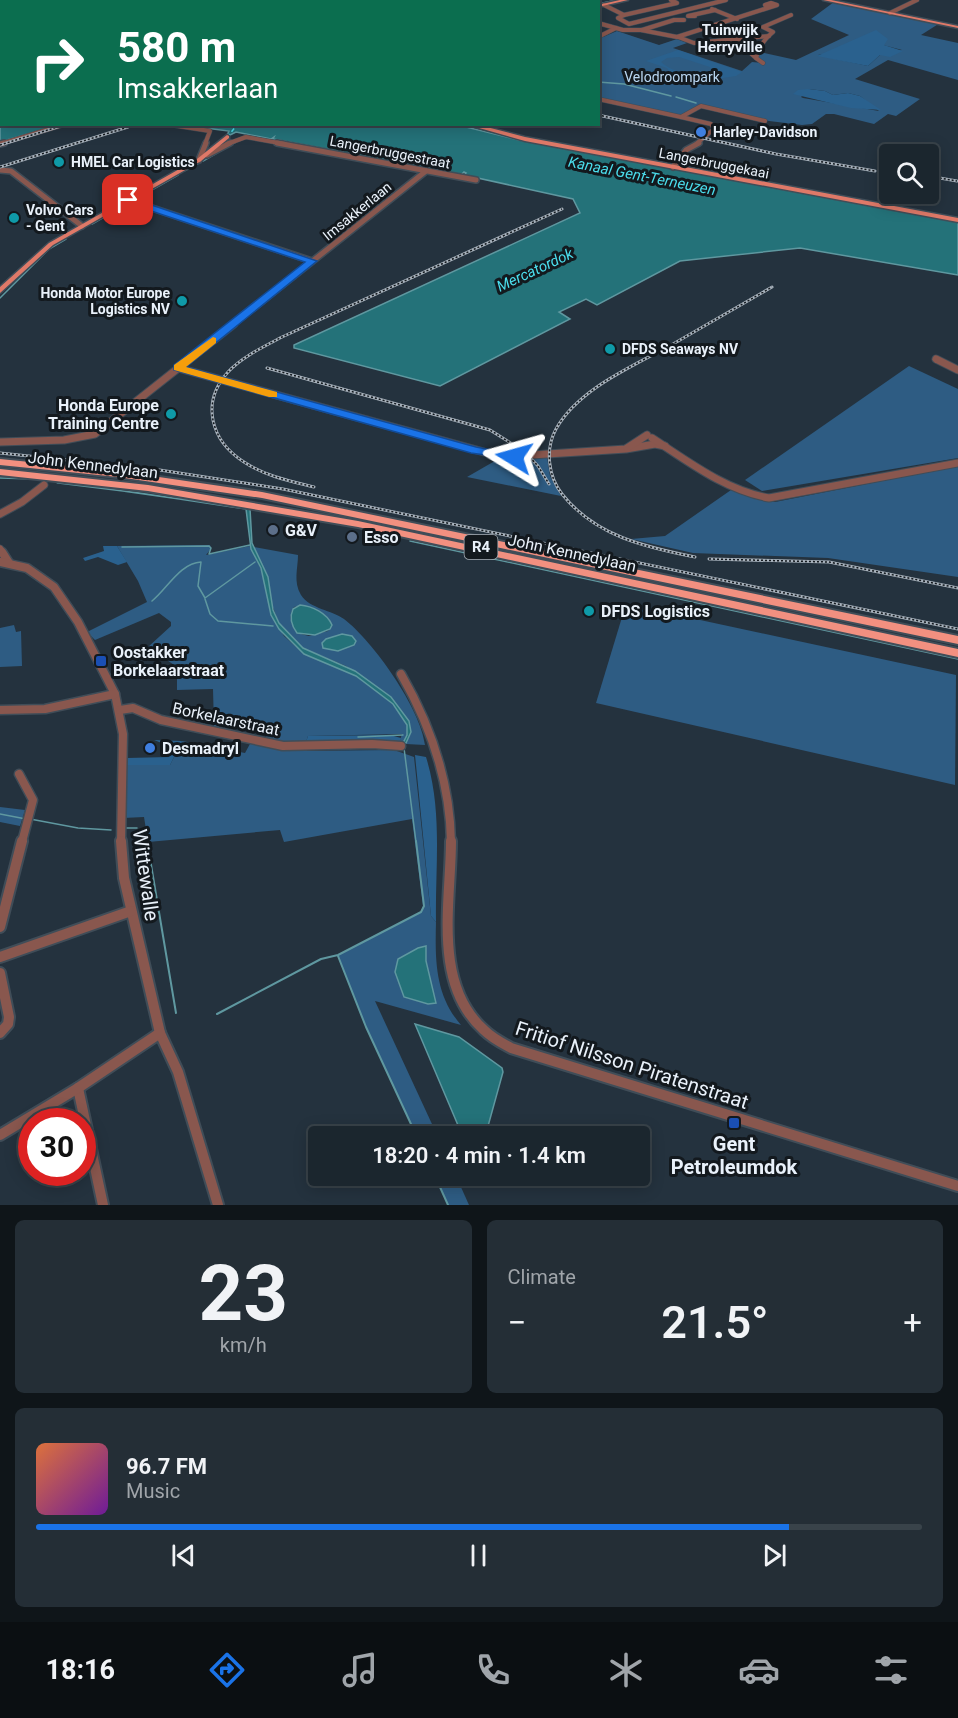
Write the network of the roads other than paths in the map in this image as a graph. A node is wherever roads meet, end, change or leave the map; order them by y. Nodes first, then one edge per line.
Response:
1 (626, 0) edge
2 (671, 0) edge
3 (726, 0) edge
4 (825, 0) edge
5 (917, 0) edge
6 (677, 3) junction
7 (601, 5) edge
8 (765, 5) dead end
9 (705, 6) junction
10 (696, 7) junction
11 (746, 9) dead end
12 (715, 10) junction
13 (760, 12) junction
14 (890, 13) junction
15 (624, 15) junction
16 (791, 15) dead end
17 (695, 16) dead end
18 (735, 18) junction
19 (676, 20) dead end
20 (600, 24) edge
21 (958, 27) edge
22 (616, 28) junction
23 (641, 30) junction
24 (750, 30) dead end
25 (600, 36) edge
26 (677, 37) junction
27 (766, 37) junction
28 (745, 38) junction
29 (735, 39) junction
30 (756, 58) junction
31 (763, 63) dead end
32 (600, 99) edge
33 (681, 117) junction
34 (765, 121) dead end
35 (59, 126) edge
36 (180, 126) edge
37 (474, 126) edge
38 (227, 137) dead end
39 (0, 144) edge
40 (207, 155) junction
41 (199, 160) junction
42 (672, 167) junction
43 (0, 170) edge
44 (426, 171) junction
45 (476, 180) dead end
46 (128, 200) junction
47 (958, 220) edge
48 (82, 226) junction
49 (312, 261) junction
50 (0, 291) edge
51 (936, 359) dead end
52 (178, 368) junction
53 (958, 370) edge
54 (0, 442) edge
55 (665, 446) junction
56 (626, 449) junction
57 (0, 461) edge
58 (958, 463) edge
59 (0, 472) edge
60 (84, 479) junction
61 (43, 481) junction
62 (0, 514) edge
63 (380, 532) dead end
64 (444, 543) junction
65 (0, 549) edge
66 (0, 562) edge
67 (9, 563) junction
68 (958, 640) edge
69 (958, 651) edge
70 (401, 674) dead end
71 (115, 694) junction
72 (0, 710) edge
73 (120, 710) junction
74 (401, 746) dead end
75 (19, 774) dead end
76 (2, 906) edge
77 (131, 911) junction
78 (0, 927) edge
79 (0, 957) edge
80 (0, 973) edge
81 (0, 1033) edge
82 (159, 1033) junction
83 (78, 1088) junction
84 (0, 1135) edge
85 (958, 1186) edge
86 (103, 1205) edge
87 (218, 1205) edge

1 - 7 main road
2 - 6 street
3 - 9 street
4 - 14 main road
5 - 14 street
6 - 10 street
6 - 15 street
7 - 15 street
8 - 13 street
9 - 10 street
9 - 12 street
10 - 15 street
11 - 13 street
12 - 17 street
12 - 18 street
13 - 18 street
14 - 21 main road
16 - 27 street
18 - 26 street
19 - 23 street
20 - 22 street
22 - 23 street
22 - 25 street
23 - 26 street
24 - 28 street
26 - 29 street
27 - 28 street
27 - 30 street
28 - 29 street
29 - 30 street
30 - 31 street
32 - 33 street
33 - 34 street
33 - 42 street
35 - 39 street
36 - 41 street
37 - 42 main road, Langerbruggekaai
38 - 40 main road
40 - 41 main road, Langerbruggestraat
40 - 44 street, Langerbruggestraat
41 - 46 main road, Langerbruggestraat
42 - 47 main road, Langerbruggekaai
43 - 48 street
44 - 45 street, Langerbruggestraat
44 - 49 street, Imsakkerlaan
46 - 48 main road, Langerbruggestraat
46 - 49 street
48 - 50 main road, Langerbruggestraat
49 - 52 street, Imsakkerlaan
51 - 53 street
52 - 54 street, Imsakkerlaan
52 - 56 street
55 - 56 street
55 - 56 street
55 - 58 street
57 - 68 highway, John Kennedylaan / R4
59 - 60 highway, John Kennedylaan / R4
59 - 61 highway
59 - 69 highway, John Kennedylaan / R4
60 - 61 highway
60 - 64 highway, John Kennedylaan / R4
61 - 62 street
63 - 64 highway
64 - 69 highway, John Kennedylaan / R4
65 - 67 street
66 - 67 street, Wittewalle
67 - 71 street, Wittewalle
70 - 85 street, Fritiof Nilsson Piratenstraat
71 - 72 street
71 - 73 street, Wittewalle
73 - 74 street, Borkelaarstraat
73 - 77 street, Wittewalle
75 - 76 street
76 - 78 street
77 - 79 street
77 - 82 street, Wittewalle
80 - 81 street
82 - 83 street
82 - 87 street, Wittewalle
83 - 84 street
83 - 86 street

